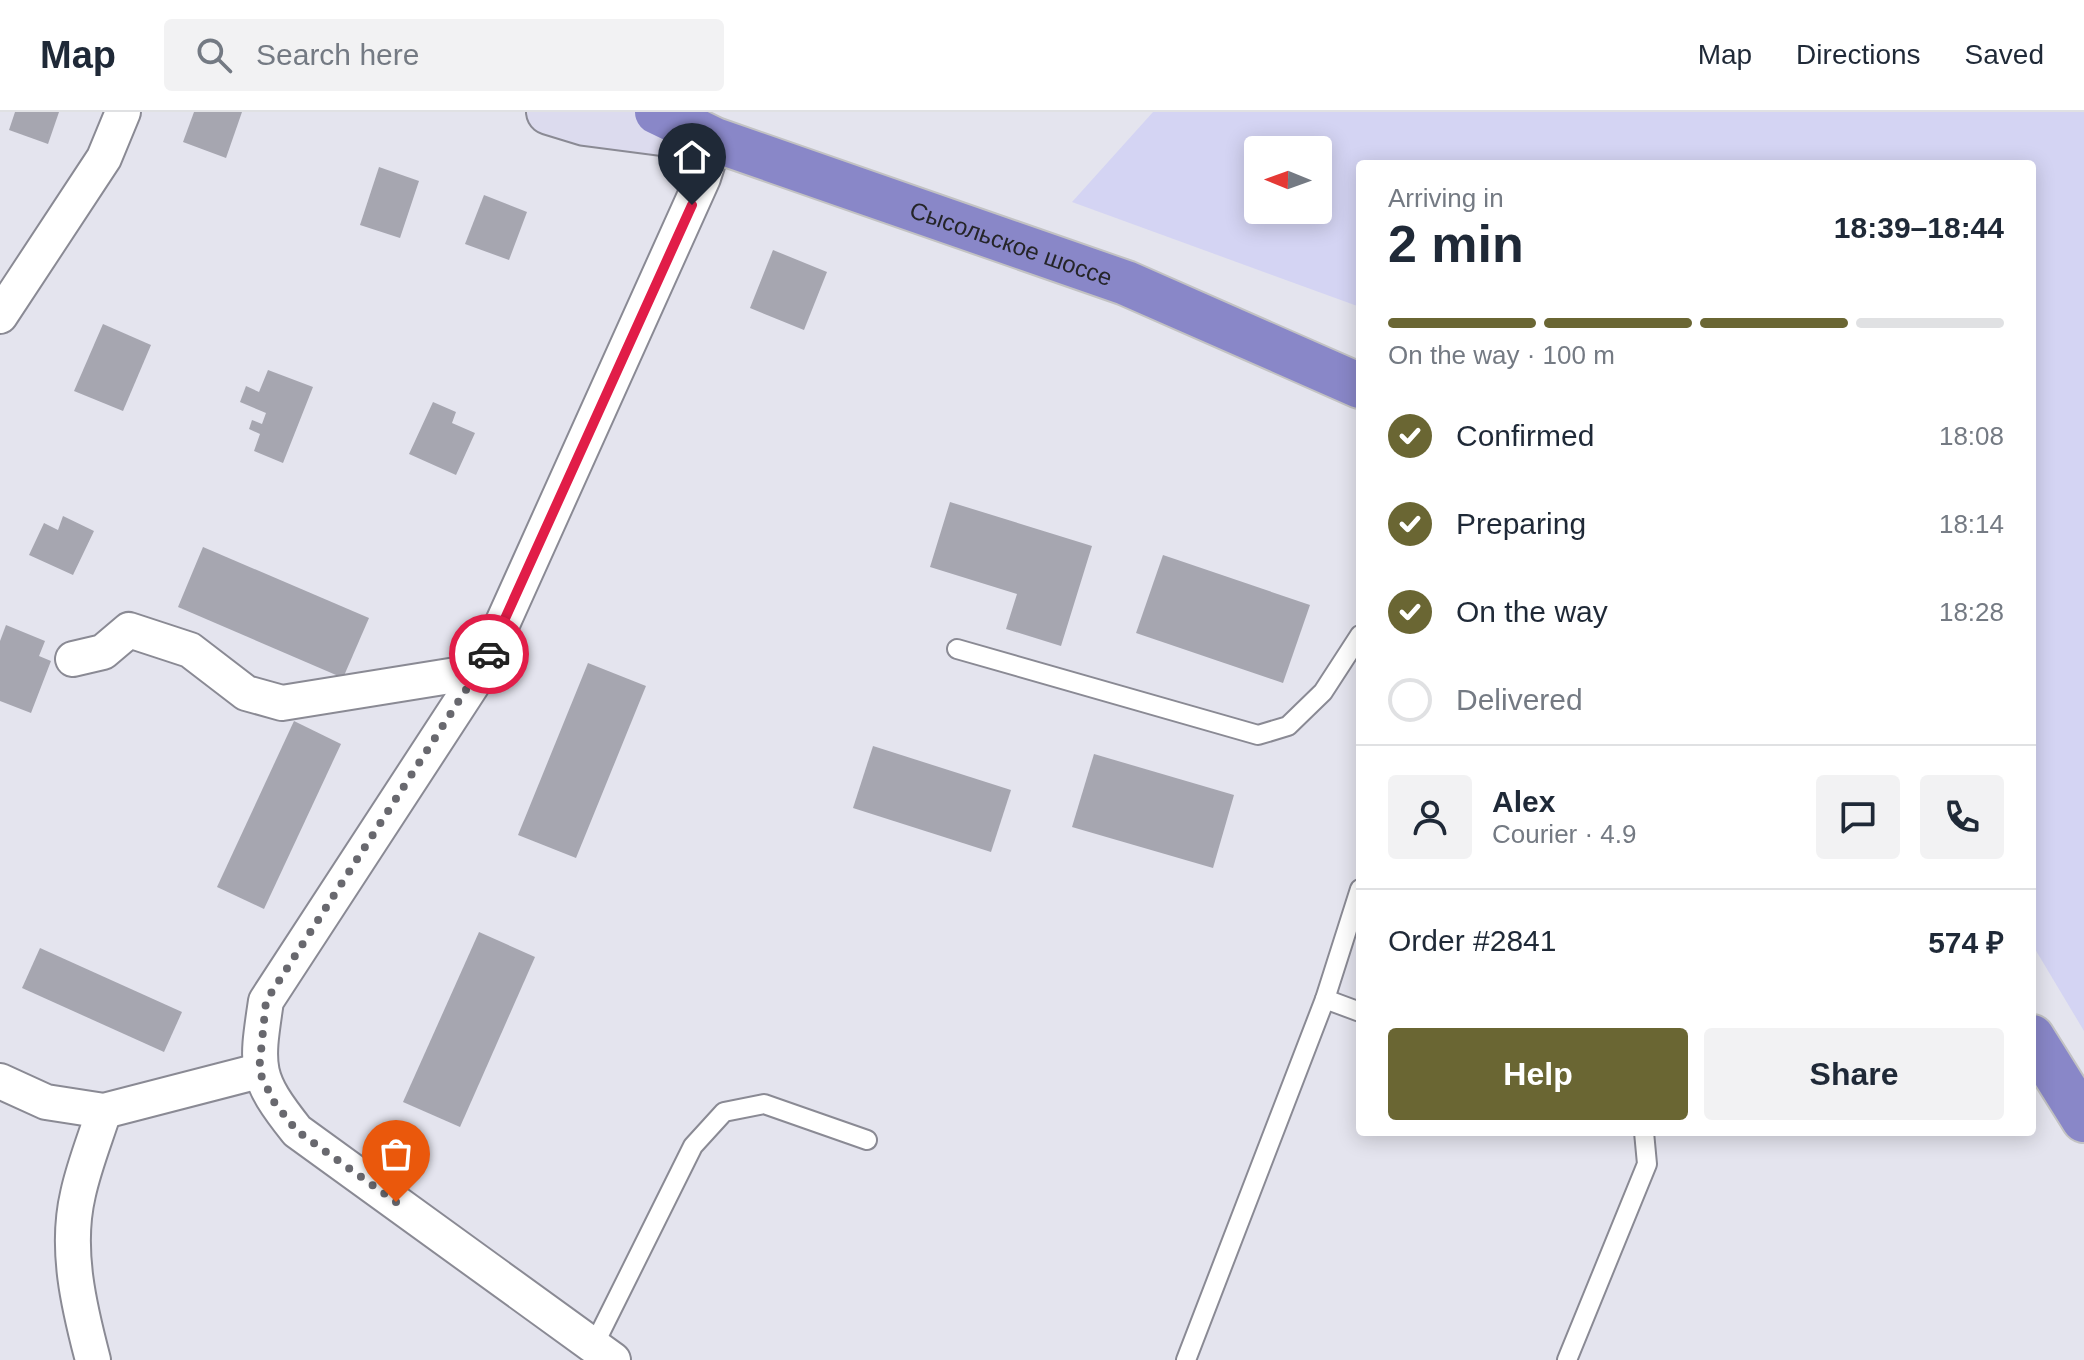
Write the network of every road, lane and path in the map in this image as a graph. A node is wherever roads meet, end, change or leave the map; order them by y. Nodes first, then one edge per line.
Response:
1 (123, 112) edge
2 (549, 112) edge
3 (657, 112) edge
4 (716, 133) junction
5 (0, 316) edge
6 (1356, 384) edge
7 (1356, 641) edge
8 (957, 649) dead end
9 (73, 659) dead end
10 (481, 671) junction
11 (1356, 902) edge
12 (1325, 999) junction
13 (1356, 1011) edge
14 (2036, 1043) edge
15 (259, 1071) junction
16 (0, 1081) edge
17 (104, 1111) junction
18 (2084, 1120) edge
19 (1644, 1136) edge
20 (867, 1140) dead end
21 (604, 1352) edge
22 (93, 1360) edge
23 (1186, 1360) edge
24 (1567, 1360) edge

1 - 5 street
2 - 4 main road
3 - 4 highway, Сысольское шоссе
4 - 6 highway, Сысольское шоссе
4 - 10 street
7 - 8 lane
9 - 10 street
10 - 15 street
11 - 12 lane
12 - 13 lane
12 - 23 lane
14 - 18 highway
15 - 17 street
15 - 21 street
16 - 17 street
17 - 22 street
19 - 24 lane
20 - 21 lane

